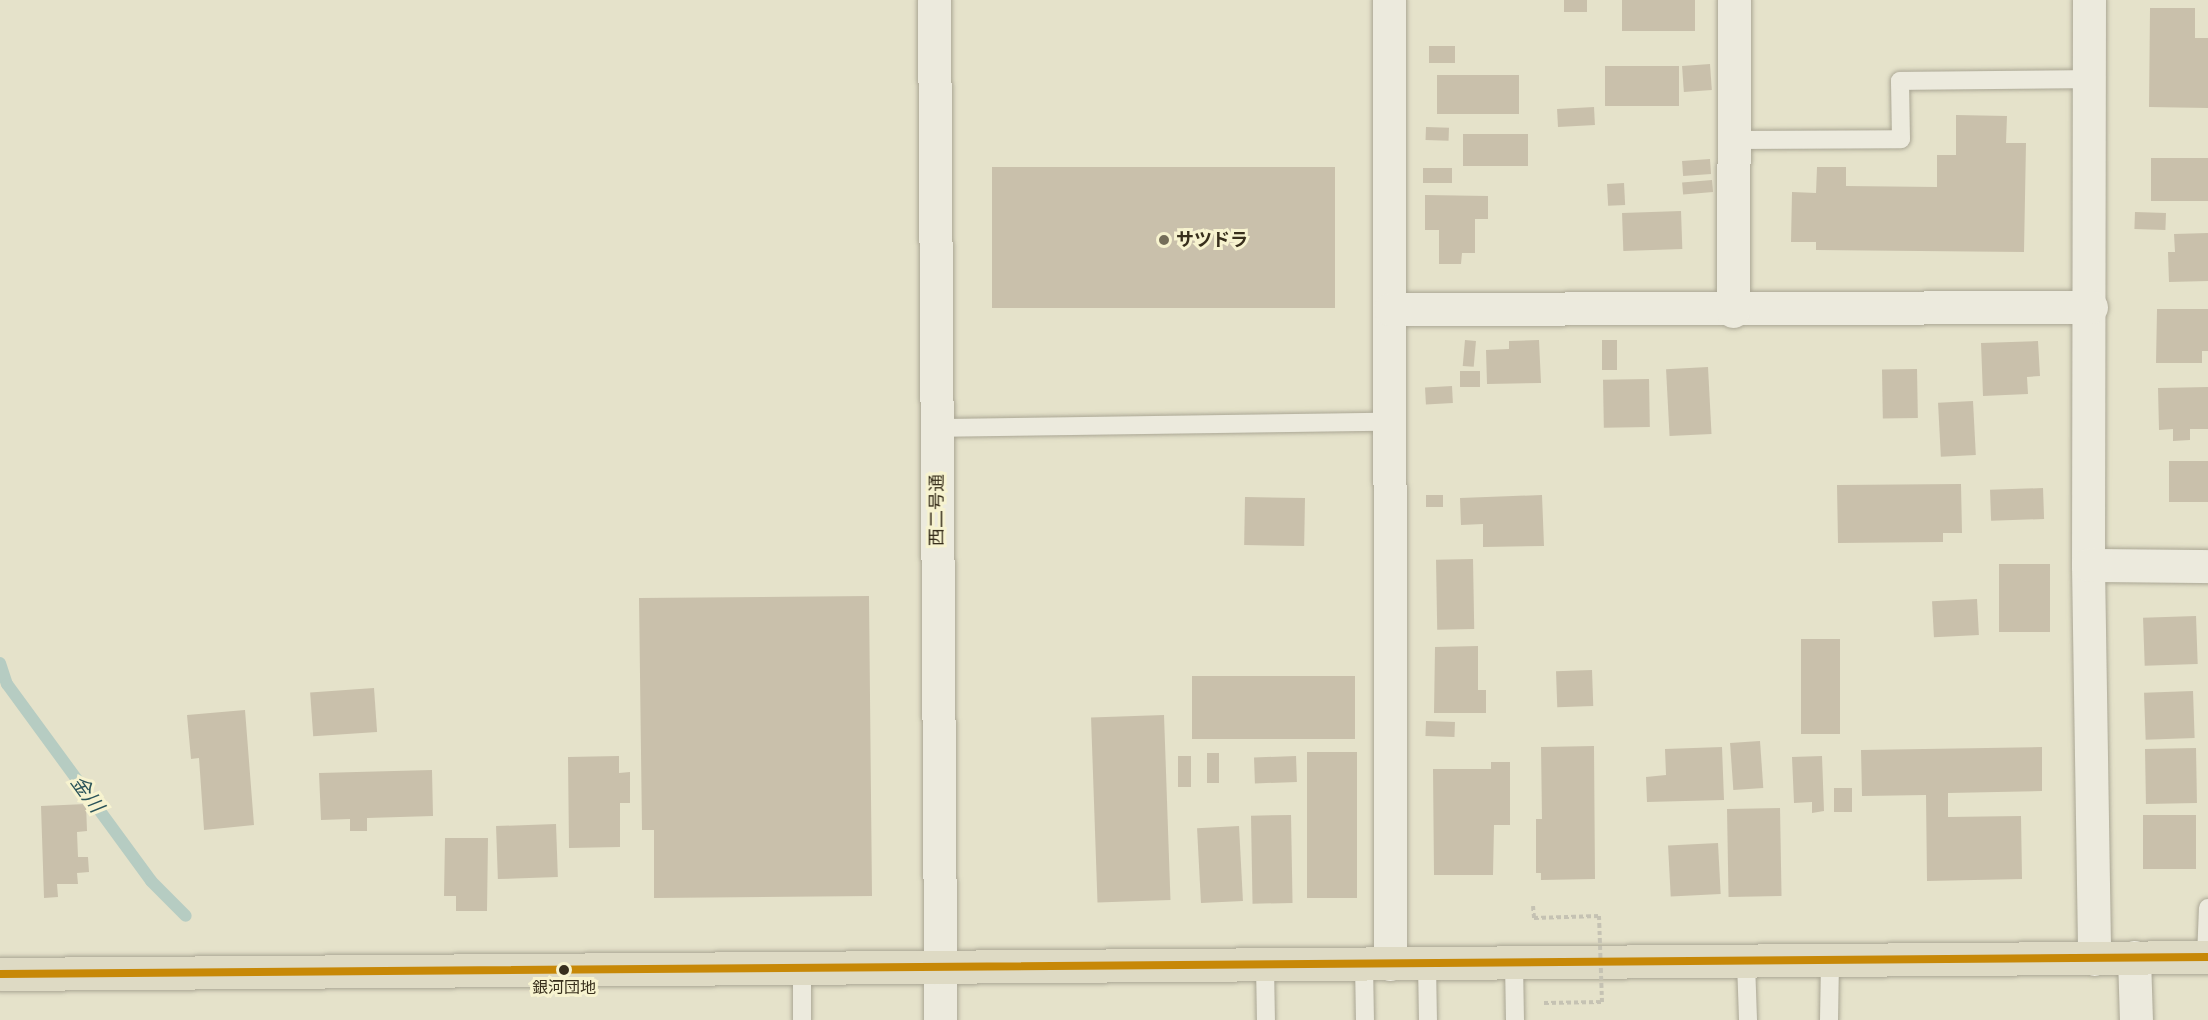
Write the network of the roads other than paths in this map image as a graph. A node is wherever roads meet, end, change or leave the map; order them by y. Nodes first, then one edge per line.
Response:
1 (934, 0) edge
2 (1389, 0) edge
3 (1734, 0) edge
4 (2089, 0) edge
5 (2090, 79) junction
6 (1734, 140) junction
7 (2091, 307) junction
8 (1390, 309) junction
9 (1733, 311) junction
10 (1390, 422) junction
11 (936, 428) junction
12 (2088, 565) junction
13 (2208, 566) edge
14 (2208, 908) edge
15 (2134, 957) junction
16 (2207, 957) edge
17 (2094, 959) junction
18 (1830, 961) junction
19 (1746, 962) junction
20 (1514, 963) junction
21 (1377, 964) junction
22 (1426, 964) junction
23 (1265, 965) junction
24 (802, 968) junction
25 (940, 968) junction
26 (0, 974) edge
27 (802, 1020) edge
28 (940, 1020) edge
29 (1266, 1020) edge
30 (1365, 1020) edge
31 (1428, 1020) edge
32 (1515, 1020) edge
33 (1748, 1020) edge
34 (1830, 1020) edge
35 (2136, 1020) edge

1 - 11 street, 西二号通
2 - 8 street
3 - 6 street
4 - 5 street
5 - 6 lane
5 - 7 street
6 - 9 street
7 - 9 street
7 - 12 street
8 - 9 street
8 - 10 street
10 - 11 lane
10 - 21 street
11 - 25 street, 西二号通
12 - 13 street
12 - 17 street
14 - 16 lane
15 - 16 highway
15 - 17 highway
15 - 35 street
17 - 18 highway
18 - 19 highway
18 - 34 lane
19 - 20 highway
19 - 33 lane
20 - 22 highway
20 - 32 lane
21 - 22 highway
21 - 23 highway
21 - 30 lane
22 - 31 lane
23 - 25 highway
23 - 29 lane
24 - 25 highway
24 - 26 highway
24 - 27 lane
25 - 28 street, 西二号通

